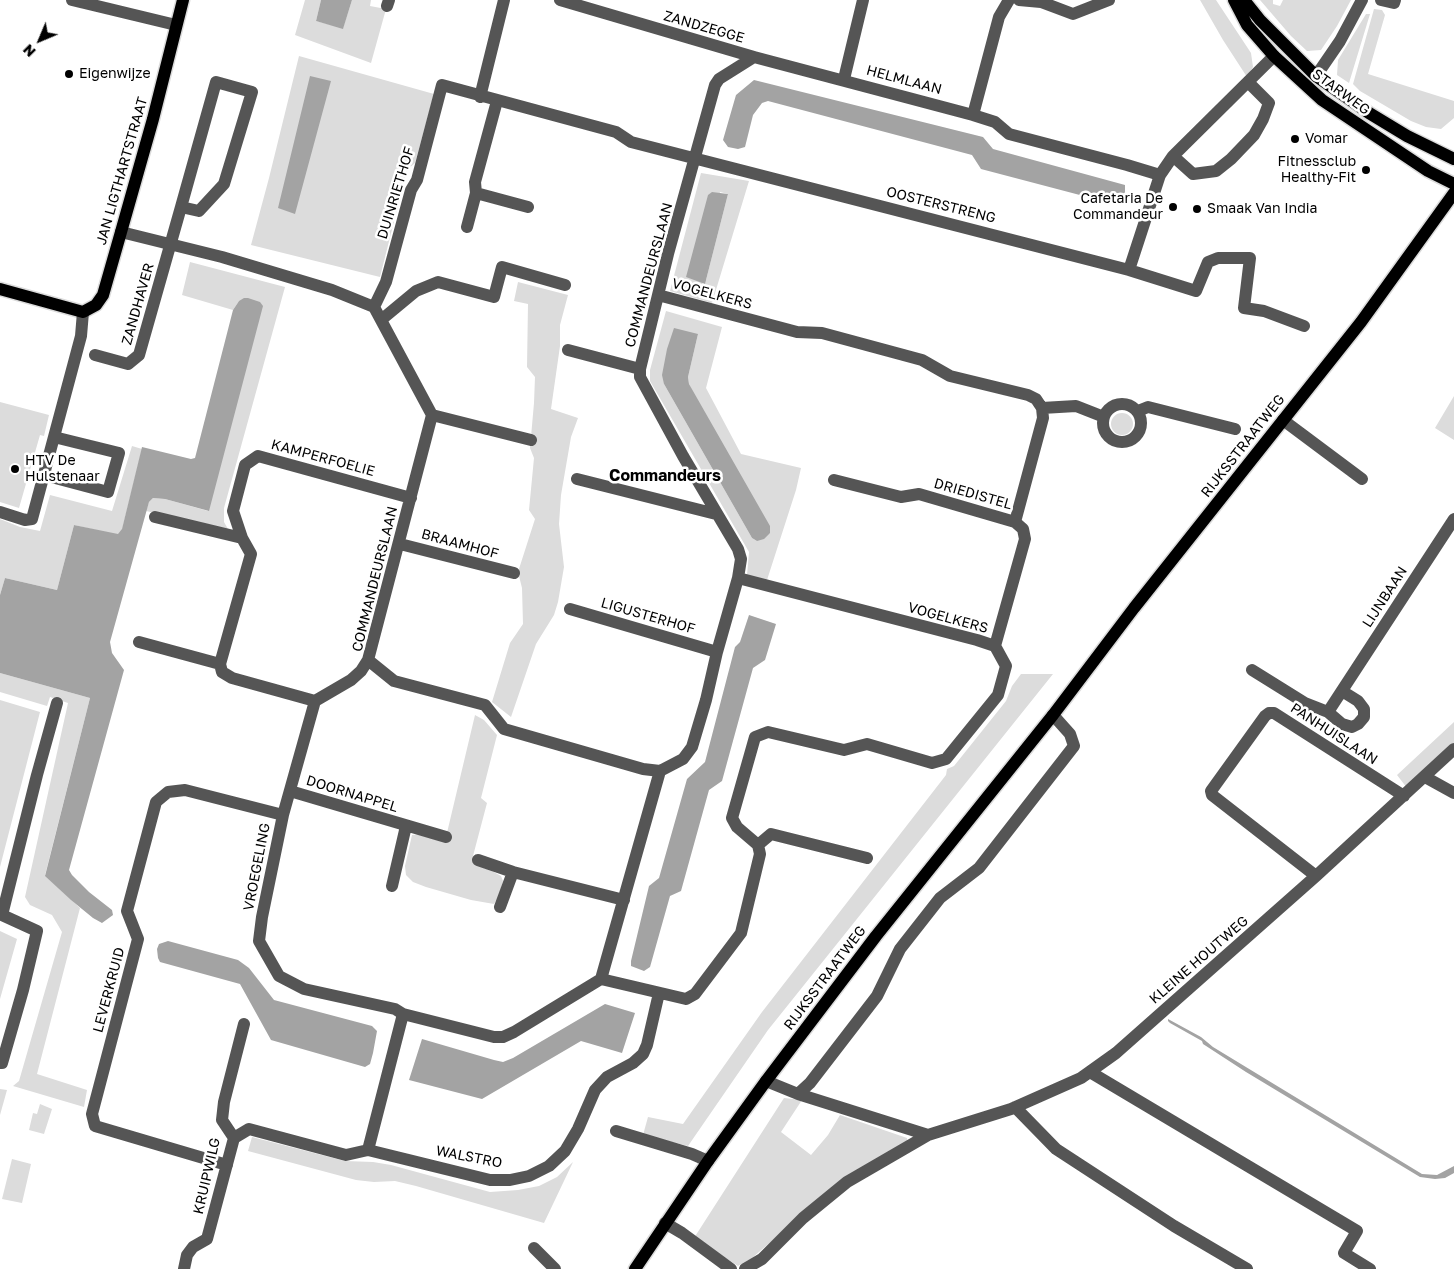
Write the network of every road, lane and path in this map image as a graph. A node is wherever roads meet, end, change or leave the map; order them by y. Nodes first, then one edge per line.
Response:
1 (72, 0) edge
2 (183, 0) edge
3 (504, 0) edge
4 (558, 0) edge
5 (863, 0) edge
6 (1009, 0) edge
7 (1019, 0) edge
8 (1109, 0) edge
9 (1234, 0) edge
10 (1244, 0) edge
11 (1362, 0) edge
12 (1381, 0) edge
13 (1395, 0) edge
14 (176, 25) junction
15 (1274, 56) junction
16 (754, 57) junction
17 (1316, 76) junction
18 (844, 79) junction
19 (1249, 83) junction
20 (442, 85) joint
21 (480, 97) junction
22 (497, 101) junction
23 (973, 114) junction
24 (1173, 156) junction
25 (695, 158) junction
26 (1454, 159) edge
27 (1160, 175) junction
28 (1454, 184) edge
29 (476, 193) junction
30 (1454, 193) edge
31 (181, 206) junction
32 (528, 206) dead end
33 (467, 227) dead end
34 (121, 232) junction
35 (170, 244) junction
36 (1129, 270) junction
37 (565, 285) dead end
38 (0, 289) edge
39 (658, 296) junction
40 (374, 307) junction
41 (83, 312) junction
42 (381, 320) junction
43 (1304, 326) dead end
44 (568, 350) dead end
45 (95, 355) dead end
46 (640, 369) junction
47 (1042, 408) junction
48 (1138, 411) junction
49 (432, 415) junction
50 (1104, 416) junction
51 (1283, 420) junction
52 (1235, 429) dead end
53 (54, 437) junction
54 (531, 440) dead end
55 (44, 475) junction
56 (576, 479) dead end
57 (1362, 479) dead end
58 (834, 480) dead end
59 (411, 498) junction
60 (0, 512) edge
61 (716, 514) junction
62 (155, 517) dead end
63 (1454, 519) edge
64 (1015, 522) junction
65 (242, 538) junction
66 (400, 544) junction
67 (514, 573) dead end
68 (738, 578) junction
69 (570, 609) dead end
70 (139, 642) dead end
71 (996, 646) junction
72 (717, 652) junction
73 (368, 660) junction
74 (220, 664) junction
75 (1252, 670) dead end
76 (1342, 691) junction
77 (315, 701) junction
78 (57, 703) dead end
79 (1328, 712) junction
80 (1052, 715) junction
81 (1454, 749) edge
82 (660, 771) junction
83 (1424, 777) junction
84 (290, 791) junction
85 (1454, 793) edge
86 (1404, 796) junction
87 (283, 815) junction
88 (406, 826) junction
89 (446, 837) dead end
90 (758, 845) junction
91 (867, 858) dead end
92 (478, 860) dead end
93 (512, 872) junction
94 (1316, 876) junction
95 (392, 886) dead end
96 (624, 900) junction
97 (500, 907) dead end
98 (601, 979) junction
99 (659, 993) junction
100 (403, 1014) junction
101 (244, 1024) dead end
102 (0, 1063) edge
103 (1090, 1072) junction
104 (766, 1081) junction
105 (798, 1094) junction
106 (1015, 1107) junction
107 (616, 1131) dead end
108 (928, 1135) junction
109 (234, 1138) junction
110 (368, 1150) junction
111 (708, 1161) junction
112 (227, 1165) junction
113 (666, 1223) junction
114 (534, 1248) dead end
115 (184, 1269) edge
116 (555, 1269) edge
117 (635, 1269) edge
118 (730, 1269) edge
119 (745, 1269) edge
120 (1247, 1269) edge
121 (1370, 1269) edge

1 - 14 street
2 - 14 main road, JAN LIGTHARTSTRAAT
3 - 21 street
4 - 16 street, ZANDZEGGE
5 - 18 street
6 - 23 street
7 - 8 street
9 - 15 main road, STARWEG
10 - 17 main road, STARWEG
11 - 17 street
12 - 13 street
14 - 34 main road, JAN LIGTHARTSTRAAT
15 - 17 main road
15 - 19 street
15 - 28 main road, STARWEG
16 - 18 street, HELMLAAN
16 - 25 street
17 - 26 main road, STARWEG
18 - 23 street, HELMLAAN
19 - 24 street
19 - 24 street
20 - 21 street, OOSTERSTRENG
20 - 40 street, DUINRIETHOF
21 - 22 street, OOSTERSTRENG
22 - 25 street, OOSTERSTRENG
22 - 29 street
23 - 27 street, HELMLAAN
24 - 27 street
25 - 36 street, OOSTERSTRENG
25 - 39 street, COMMANDEURSLAAN
27 - 36 street
29 - 32 street
29 - 33 street
30 - 51 main road, RIJKSSTRAATWEG
31 - 31 street
31 - 35 street
34 - 35 street
34 - 41 main road, JAN LIGTHARTSTRAAT
35 - 40 street
35 - 45 street, ZANDHAVER
36 - 43 street, OOSTERSTRENG
37 - 42 street
38 - 41 main road
39 - 46 street, COMMANDEURSLAAN
39 - 47 street, VOGELKERS
40 - 42 street
41 - 53 street
42 - 49 street
44 - 46 street
46 - 61 street, COMMANDEURSLAAN
47 - 50 street
47 - 64 street
48 - 50 street
48 - 50 street
48 - 52 street
49 - 54 street
49 - 59 street, COMMANDEURSLAAN
51 - 57 street
51 - 80 main road, RIJKSSTRAATWEG
53 - 55 street
53 - 55 street
55 - 60 street
56 - 61 street
58 - 64 street, DRIEDISTEL
59 - 65 street, KAMPERFOELIE
59 - 66 street, COMMANDEURSLAAN
61 - 68 street, COMMANDEURSLAAN
62 - 65 street
63 - 76 street, LIJNBAAN
64 - 71 street, VOGELKERS
65 - 74 street, KAMPERFOELIE
66 - 67 street, BRAAMHOF
66 - 73 street, COMMANDEURSLAAN
68 - 71 street, VOGELKERS
68 - 72 street, COMMANDEURSLAAN
69 - 72 street, LIGUSTERHOF
70 - 74 street
71 - 90 street
72 - 82 street, COMMANDEURSLAAN
73 - 77 street
73 - 82 street, COMMANDEURSLAAN
74 - 77 street
75 - 79 street
76 - 79 street, LIJNBAAN
76 - 79 street
77 - 84 street, VROEGELING
78 - 102 street
80 - 104 main road, RIJKSSTRAATWEG
80 - 105 street
81 - 83 street, KLEINE HOUTWEG
82 - 96 street
83 - 85 street
83 - 86 street, KLEINE HOUTWEG
84 - 87 street, VROEGELING
84 - 88 street, DOORNAPPEL
86 - 94 street, KLEINE HOUTWEG
86 - 94 street, PANHUISLAAN
87 - 100 street, VROEGELING
87 - 112 street, LEVERKRUID
88 - 89 street, DOORNAPPEL
88 - 95 street, DOORNAPPEL
90 - 91 street
90 - 99 street
92 - 93 street
93 - 96 street
93 - 97 street
94 - 103 street, KLEINE HOUTWEG
96 - 98 street
98 - 99 street
98 - 100 street, VROEGELING
99 - 110 street, WALSTRO
100 - 110 street
101 - 109 street, KRUIPWILG
103 - 106 street, KLEINE HOUTWEG
103 - 121 street
104 - 105 street
104 - 111 main road, RIJKSSTRAATWEG
105 - 108 street
106 - 108 street, KLEINE HOUTWEG
106 - 120 street
107 - 111 street
108 - 119 street, KLEINE HOUTWEG
109 - 110 street, WALSTRO
109 - 112 street, KRUIPWILG
111 - 113 main road, RIJKSSTRAATWEG
112 - 115 street, KRUIPWILG
113 - 117 main road, RIJKSSTRAATWEG
113 - 118 street
114 - 116 street

